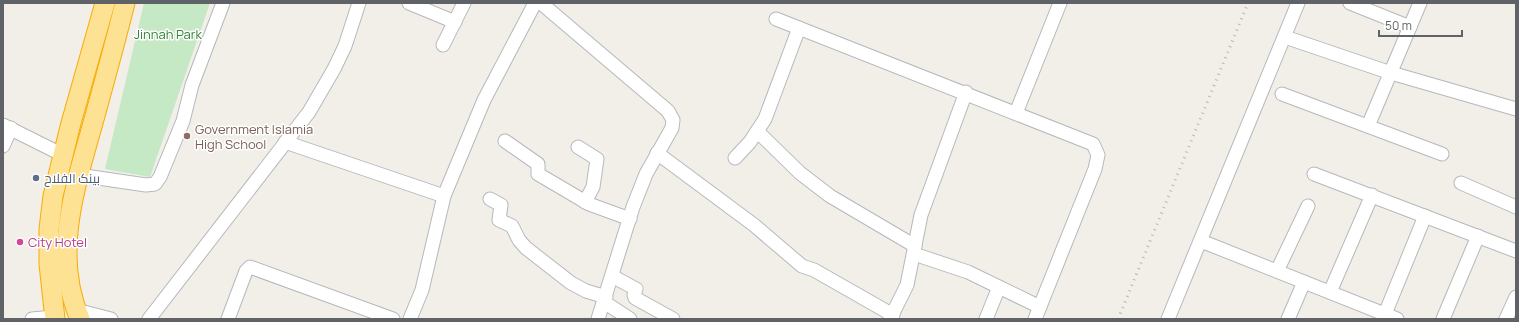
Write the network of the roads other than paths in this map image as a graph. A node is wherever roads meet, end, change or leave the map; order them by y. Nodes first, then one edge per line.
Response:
1 (104, 3) edge
2 (125, 3) edge
3 (222, 3) edge
4 (359, 3) edge
5 (409, 3) edge
6 (464, 3) edge
7 (535, 3) edge
8 (541, 3) edge
9 (1060, 3) edge
10 (1298, 3) edge
11 (1350, 3) edge
12 (1420, 3) edge
13 (776, 19) dead end
14 (455, 22) junction
15 (1410, 27) junction
16 (799, 28) junction
17 (95, 35) junction
18 (1285, 37) junction
19 (115, 41) junction
20 (443, 45) dead end
21 (1391, 73) junction
22 (966, 92) junction
23 (1282, 94) dead end
24 (1516, 109) edge
25 (1016, 113) junction
26 (1368, 126) junction
27 (7, 127) edge
28 (757, 131) junction
29 (505, 141) dead end
30 (285, 142) junction
31 (3, 146) edge
32 (578, 147) dead end
33 (657, 153) junction
34 (1442, 154) dead end
35 (63, 155) junction
36 (735, 158) dead end
37 (1314, 174) dead end
38 (78, 175) junction
39 (1461, 184) dead end
40 (1372, 195) junction
41 (444, 196) junction
42 (490, 199) dead end
43 (585, 202) junction
44 (1308, 206) dead end
45 (1516, 207) edge
46 (1425, 216) junction
47 (630, 219) junction
48 (1478, 236) junction
49 (1201, 241) junction
50 (915, 250) junction
51 (1516, 251) edge
52 (1277, 271) junction
53 (612, 276) junction
54 (1304, 282) junction
55 (1000, 287) junction
56 (1330, 292) junction
57 (1516, 297) edge
58 (605, 300) junction
59 (647, 304) junction
60 (1038, 313) edge
61 (78, 314) edge
62 (892, 317) edge
63 (1391, 317) edge
64 (55, 318) edge
65 (32, 319) edge
66 (111, 319) edge
67 (149, 319) edge
68 (228, 319) edge
69 (393, 319) edge
70 (410, 319) edge
71 (598, 319) edge
72 (630, 319) edge
73 (636, 319) edge
74 (673, 319) edge
75 (986, 319) edge
76 (1168, 319) edge
77 (1288, 319) edge
78 (1443, 319) edge
79 (1506, 319) edge

1 - 17 highway
2 - 19 highway
3 - 38 street
4 - 30 street
5 - 14 street
6 - 14 street
7 - 41 street
8 - 33 street
9 - 25 street
10 - 18 street
11 - 15 street
12 - 15 street
13 - 16 street
14 - 20 street
15 - 21 street
16 - 22 street
16 - 28 street
17 - 19 highway
17 - 35 highway
18 - 21 street
18 - 49 street
19 - 38 highway
21 - 24 street
21 - 26 street
22 - 25 street
22 - 50 street
23 - 26 street
25 - 60 street
26 - 34 street
27 - 31 street
27 - 35 street
28 - 36 street
28 - 50 street
29 - 43 street
30 - 41 street
30 - 67 street
32 - 43 street
33 - 47 street
33 - 62 street
35 - 64 highway
37 - 40 street
38 - 61 highway
39 - 45 street
40 - 46 street
40 - 56 street
41 - 70 street
42 - 58 street
43 - 47 street
44 - 52 street
46 - 48 street
46 - 63 street
47 - 53 street
48 - 51 street
48 - 78 street
49 - 52 street
49 - 76 street
50 - 55 street
50 - 62 street
52 - 54 street
53 - 58 street
53 - 59 street
54 - 56 street
54 - 77 street
55 - 60 street
55 - 75 street
56 - 63 street
57 - 79 street
58 - 71 street
58 - 72 street
59 - 73 street
59 - 74 street
61 - 66 street
64 - 65 street
68 - 69 street

